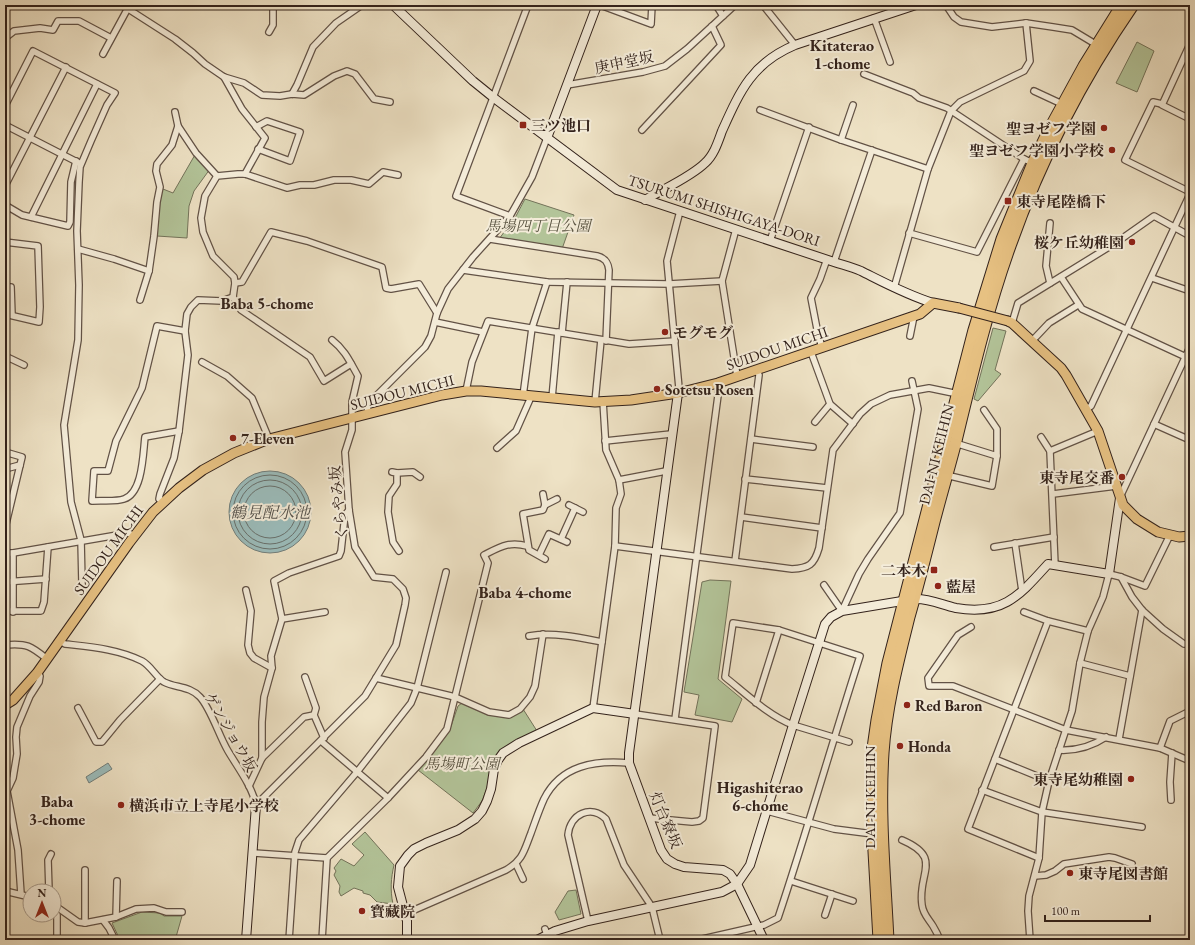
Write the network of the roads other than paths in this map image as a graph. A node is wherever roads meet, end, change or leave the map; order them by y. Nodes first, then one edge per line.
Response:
1 (122, 5) edge
2 (272, 5) edge
3 (362, 5) edge
4 (393, 5) edge
5 (528, 5) edge
6 (597, 5) edge
7 (600, 5) edge
8 (652, 5) edge
9 (716, 5) edge
10 (735, 5) edge
11 (916, 5) edge
12 (946, 5) edge
13 (1122, 5) edge
14 (1133, 5) edge
15 (766, 6) edge
16 (128, 8) junction
17 (723, 16) junction
18 (874, 18) junction
19 (1026, 23) junction
20 (712, 26) junction
21 (269, 32) dead end
22 (5, 38) edge
23 (111, 38) junction
24 (1190, 44) edge
25 (794, 45) junction
26 (1097, 45) junction
27 (103, 54) dead end
28 (890, 62) dead end
29 (66, 67) junction
30 (864, 74) dead end
31 (224, 77) junction
32 (97, 84) junction
33 (567, 85) junction
34 (1034, 91) dead end
35 (292, 94) junction
36 (494, 98) junction
37 (390, 102) dead end
38 (853, 104) dead end
39 (1062, 104) junction
40 (1162, 104) junction
41 (5, 106) edge
42 (760, 110) dead end
43 (951, 111) junction
44 (175, 112) dead end
45 (1190, 119) edge
46 (5, 125) edge
47 (178, 126) junction
48 (256, 127) junction
49 (809, 127) junction
50 (642, 130) dead end
51 (29, 137) junction
52 (547, 138) junction
53 (841, 140) junction
54 (258, 149) junction
55 (872, 150) junction
56 (62, 154) junction
57 (1028, 161) junction
58 (79, 162) junction
59 (928, 169) junction
60 (245, 174) junction
61 (398, 174) dead end
62 (216, 176) junction
63 (5, 186) edge
64 (1190, 193) edge
65 (645, 200) junction
66 (5, 205) edge
67 (680, 211) junction
68 (510, 216) junction
69 (31, 217) junction
70 (1050, 223) dead end
71 (1174, 227) junction
72 (736, 229) junction
73 (909, 233) junction
74 (1190, 236) edge
75 (490, 240) junction
76 (770, 241) junction
77 (5, 242) edge
78 (78, 250) junction
79 (830, 260) junction
80 (463, 270) junction
81 (149, 271) junction
82 (1061, 276) junction
83 (1152, 278) junction
84 (722, 281) junction
85 (547, 282) junction
86 (567, 282) junction
87 (235, 283) junction
88 (608, 283) junction
89 (1050, 283) junction
90 (669, 284) junction
91 (5, 287) edge
92 (894, 288) junction
93 (1190, 291) edge
94 (233, 297) junction
95 (140, 300) dead end
96 (933, 303) junction
97 (1078, 305) junction
98 (437, 313) junction
99 (5, 314) edge
100 (12, 315) junction
101 (914, 316) junction
102 (435, 322) junction
103 (1010, 322) junction
104 (532, 328) junction
105 (1127, 330) junction
106 (185, 331) junction
107 (483, 332) junction
108 (560, 332) junction
109 (910, 336) dead end
110 (332, 340) dead end
111 (604, 340) junction
112 (675, 341) junction
113 (1032, 341) junction
114 (1190, 347) edge
115 (822, 348) junction
116 (811, 352) junction
117 (5, 356) edge
118 (1186, 356) junction
119 (202, 362) dead end
120 (351, 364) junction
121 (24, 365) dead end
122 (757, 370) junction
123 (737, 376) junction
124 (912, 381) dead end
125 (718, 383) junction
126 (914, 390) junction
127 (466, 391) junction
128 (678, 393) junction
129 (958, 394) junction
130 (527, 396) junction
131 (552, 398) junction
132 (599, 402) junction
133 (830, 404) junction
134 (1087, 409) junction
135 (984, 410) dead end
136 (369, 414) junction
137 (352, 419) junction
138 (815, 422) dead end
139 (853, 424) junction
140 (1154, 424) junction
141 (179, 431) junction
142 (1098, 431) junction
143 (671, 434) junction
144 (1041, 437) dead end
145 (269, 439) junction
146 (751, 439) junction
147 (605, 440) junction
148 (1190, 440) edge
149 (955, 443) junction
150 (813, 447) dead end
151 (497, 448) dead end
152 (1050, 451) junction
153 (5, 452) edge
154 (997, 456) junction
155 (20, 465) junction
156 (5, 469) edge
157 (666, 471) junction
158 (946, 475) junction
159 (420, 477) dead end
160 (746, 479) junction
161 (619, 480) junction
162 (1116, 486) junction
163 (828, 488) junction
164 (543, 494) dead end
165 (1053, 494) junction
166 (1120, 498) junction
167 (557, 499) dead end
168 (162, 502) junction
169 (545, 505) junction
170 (349, 510) junction
171 (7, 512) edge
172 (583, 512) dead end
173 (741, 517) junction
174 (5, 528) edge
175 (822, 528) junction
176 (1170, 535) junction
177 (134, 536) junction
178 (1190, 536) edge
179 (1054, 537) junction
180 (560, 539) junction
181 (81, 540) junction
182 (566, 542) dead end
183 (1015, 544) junction
184 (527, 546) junction
185 (615, 546) junction
186 (48, 547) junction
187 (994, 547) dead end
188 (399, 551) dead end
189 (656, 551) junction
190 (5, 553) edge
191 (13, 553) junction
192 (539, 555) junction
193 (697, 557) junction
194 (545, 559) dead end
195 (735, 561) junction
196 (1055, 565) junction
197 (446, 572) dead end
198 (1109, 574) junction
199 (1121, 577) junction
200 (46, 579) junction
201 (13, 581) junction
202 (5, 582) edge
203 (82, 584) dead end
204 (824, 585) dead end
205 (246, 590) dead end
206 (1022, 591) junction
207 (909, 599) junction
208 (842, 610) junction
209 (1142, 610) junction
210 (5, 612) edge
211 (13, 612) junction
212 (325, 612) dead end
213 (1024, 612) dead end
214 (282, 619) junction
215 (1048, 621) junction
216 (971, 627) dead end
217 (779, 630) junction
218 (1088, 631) junction
219 (543, 634) junction
220 (529, 636) dead end
221 (60, 641) junction
222 (602, 642) junction
223 (819, 643) junction
224 (1190, 644) edge
225 (5, 645) edge
226 (47, 659) junction
227 (1080, 662) junction
228 (272, 668) junction
229 (37, 673) junction
230 (1130, 676) junction
231 (305, 677) dead end
232 (376, 678) junction
233 (160, 679) junction
234 (417, 688) junction
235 (455, 697) junction
236 (756, 702) junction
237 (5, 705) edge
238 (78, 708) dead end
239 (593, 708) junction
240 (1013, 710) junction
241 (1190, 711) edge
242 (635, 714) junction
243 (314, 716) junction
244 (675, 719) junction
245 (793, 725) junction
246 (1066, 730) junction
247 (834, 737) junction
248 (1106, 737) junction
249 (322, 739) junction
250 (1120, 739) junction
251 (849, 742) dead end
252 (1160, 748) junction
253 (1059, 750) junction
254 (1172, 753) junction
255 (262, 758) junction
256 (995, 759) junction
257 (1190, 761) edge
258 (629, 763) junction
259 (357, 772) junction
260 (1049, 781) junction
261 (248, 786) junction
262 (982, 790) junction
263 (6, 791) edge
264 (388, 798) junction
265 (1171, 800) dead end
266 (256, 805) junction
267 (767, 811) junction
268 (1042, 812) junction
269 (649, 818) junction
270 (808, 821) junction
271 (1142, 827) dead end
272 (873, 834) junction
273 (902, 840) dead end
274 (253, 853) junction
275 (51, 854) dead end
276 (295, 856) junction
277 (327, 858) junction
278 (1040, 858) junction
279 (516, 864) junction
280 (1132, 864) dead end
281 (85, 870) dead end
282 (1035, 876) junction
283 (523, 879) dead end
284 (117, 881) dead end
285 (790, 881) junction
286 (49, 883) edge
287 (737, 884) junction
288 (5, 891) edge
289 (21, 894) joint
290 (832, 894) junction
291 (853, 900) dead end
292 (652, 907) junction
293 (62, 911) edge
294 (182, 912) dead end
295 (405, 914) junction
296 (825, 914) dead end
297 (116, 917) junction
298 (103, 920) junction
299 (588, 921) junction
300 (57, 923) edge
301 (85, 923) junction
302 (757, 927) junction
303 (547, 935) edge
304 (1190, 936) edge
305 (57, 940) edge
306 (115, 940) edge
307 (247, 940) edge
308 (289, 940) edge
309 (322, 940) edge
310 (407, 940) edge
311 (537, 940) edge
312 (660, 940) edge
313 (698, 940) edge
314 (764, 940) edge
315 (879, 940) edge
316 (888, 940) edge
317 (940, 940) edge
318 (1030, 940) edge
319 (1186, 940) edge

1 - 16 street
2 - 21 street
3 - 35 street
4 - 36 street, TSURUMI SHISHIGAYA-DORI
5 - 36 street
6 - 33 street
7 - 8 street
9 - 17 street
10 - 17 street, 庚申堂坂
11 - 18 street
12 - 19 street
13 - 26 highway, DAI-NI KEIHIN
14 - 149 highway, DAI-NI KEIHIN
15 - 25 street
16 - 23 street
16 - 31 street
17 - 20 street, 庚申堂坂
18 - 25 street
18 - 28 street
19 - 26 street
19 - 43 street
20 - 33 street, 庚申堂坂
20 - 50 street
22 - 23 street
23 - 27 street
24 - 40 street
25 - 65 street
26 - 39 highway, DAI-NI KEIHIN
29 - 32 street
29 - 41 street
29 - 51 street
30 - 43 street
31 - 35 street
31 - 48 street
32 - 56 street
32 - 58 street
33 - 52 street
34 - 39 street
35 - 37 street
36 - 52 street, TSURUMI SHISHIGAYA-DORI
36 - 68 street
38 - 53 street
39 - 57 highway, DAI-NI KEIHIN
40 - 45 street
40 - 64 street
42 - 49 street
43 - 57 street
43 - 59 street
44 - 47 street
46 - 51 street
47 - 62 street
47 - 81 street
48 - 54 street
48 - 54 street
49 - 53 street
49 - 76 street
51 - 56 street
51 - 63 street
52 - 65 street, TSURUMI SHISHIGAYA-DORI
52 - 68 street
53 - 55 street
54 - 60 street
55 - 59 street
55 - 79 street
56 - 58 street
56 - 69 street
57 - 73 street
57 - 129 highway, DAI-NI KEIHIN
58 - 69 street
58 - 78 street
59 - 73 street
60 - 61 street
60 - 62 street
62 - 87 street
64 - 71 street
65 - 67 street, TSURUMI SHISHIGAYA-DORI
66 - 69 street
67 - 72 street, TSURUMI SHISHIGAYA-DORI
67 - 90 street
68 - 75 street
70 - 89 street
71 - 74 street
71 - 82 street
71 - 83 street
72 - 76 street, TSURUMI SHISHIGAYA-DORI
72 - 84 street
73 - 92 street
75 - 80 street
75 - 88 street
76 - 79 street, TSURUMI SHISHIGAYA-DORI
77 - 100 street
78 - 81 street
78 - 181 street
79 - 92 street, TSURUMI SHISHIGAYA-DORI
79 - 115 street
80 - 85 street
80 - 98 street
81 - 95 street
82 - 89 street
82 - 97 street
83 - 93 street
83 - 105 street
84 - 90 street
84 - 123 street
85 - 86 street
85 - 104 street
86 - 88 street
86 - 108 street
87 - 94 street
87 - 98 street
88 - 90 street
88 - 111 street
89 - 103 street
90 - 112 street
91 - 100 street
92 - 96 street, TSURUMI SHISHIGAYA-DORI
94 - 106 street
94 - 120 street
96 - 101 main road, SUIDOU MICHI
96 - 103 main road, TSURUMI SHISHIGAYA-DORI, bridge
97 - 105 street
97 - 113 street
98 - 102 street
99 - 100 street
101 - 109 street
101 - 115 main road, SUIDOU MICHI
102 - 107 street
102 - 136 street
103 - 113 main road
104 - 107 street
104 - 108 street
104 - 130 street
105 - 118 street
105 - 134 street
106 - 141 street
106 - 141 street
107 - 127 street
108 - 111 street
108 - 131 street
110 - 120 street, くらやみ坂
111 - 112 street
111 - 132 street
112 - 128 street
113 - 134 main road
114 - 118 street
115 - 116 main road, SUIDOU MICHI
116 - 122 main road, SUIDOU MICHI
116 - 133 street
117 - 121 street
118 - 140 street
119 - 145 street
120 - 137 street, くらやみ坂
122 - 123 main road, SUIDOU MICHI
122 - 146 street
123 - 125 main road, SUIDOU MICHI
124 - 126 street
125 - 128 main road, SUIDOU MICHI
125 - 193 street
126 - 129 street
126 - 139 street
126 - 208 street
127 - 130 main road, SUIDOU MICHI
127 - 136 main road, SUIDOU MICHI
128 - 132 main road, SUIDOU MICHI
128 - 143 street
129 - 207 highway, DAI-NI KEIHIN
130 - 131 main road, SUIDOU MICHI
130 - 151 street
131 - 132 main road, SUIDOU MICHI
132 - 147 street
133 - 138 street
133 - 139 street
134 - 142 main road
135 - 154 street
136 - 137 main road, SUIDOU MICHI
137 - 145 main road, SUIDOU MICHI
137 - 170 street, くらやみ坂
139 - 163 street
140 - 148 street
140 - 166 street
141 - 168 street
142 - 152 street
142 - 162 main road
143 - 147 street
143 - 157 street
144 - 152 street
145 - 168 main road, SUIDOU MICHI
146 - 150 street
146 - 160 street
147 - 161 street
149 - 154 street
149 - 158 highway, DAI-NI KEIHIN
152 - 165 street
153 - 155 street
154 - 158 street
155 - 156 street
155 - 171 street
157 - 161 street
157 - 189 street
158 - 207 highway, DAI-NI KEIHIN
159 - 188 street
160 - 163 street
160 - 173 street
161 - 185 street
162 - 165 street
162 - 166 main road
163 - 175 street
164 - 169 street
165 - 179 street
166 - 176 main road
166 - 198 street
167 - 169 street
168 - 177 main road, SUIDOU MICHI
169 - 184 street
170 - 214 street
170 - 232 street, くらやみ坂
171 - 174 street
172 - 180 street
173 - 175 street
173 - 195 street
175 - 195 street
176 - 178 main road
176 - 199 street
177 - 181 street
177 - 221 main road, SUIDOU MICHI
179 - 183 street
179 - 196 street
180 - 182 street
180 - 192 street
181 - 186 street
181 - 203 street
183 - 187 street
183 - 206 street
184 - 192 street
184 - 235 street
185 - 189 street
185 - 222 street
186 - 191 street
186 - 200 street
189 - 193 street
189 - 242 street
190 - 191 street
191 - 201 street
192 - 194 street
193 - 195 street
193 - 244 street
196 - 198 street
196 - 206 street
197 - 234 street
198 - 199 street
198 - 218 street
199 - 209 street
200 - 201 street
200 - 211 street
201 - 202 street
201 - 211 street
204 - 208 street
205 - 228 street
206 - 207 street
207 - 208 street
207 - 272 highway, DAI-NI KEIHIN
207 - 316 highway, DAI-NI KEIHIN
208 - 223 street
209 - 224 street
209 - 230 street
210 - 211 street
212 - 214 street
213 - 215 street
214 - 228 street
215 - 218 street
215 - 240 street
216 - 240 street
217 - 223 street
217 - 236 street
217 - 236 street
218 - 227 street
219 - 220 street
219 - 222 street
219 - 235 street
221 - 226 main road, SUIDOU MICHI
221 - 233 street, ゲンジョウ坂
222 - 239 street
223 - 245 street
223 - 247 street
225 - 226 street
226 - 229 main road, SUIDOU MICHI
227 - 230 street
227 - 246 street
228 - 255 street
229 - 237 main road, SUIDOU MICHI
229 - 263 street
230 - 250 street
231 - 243 street
232 - 234 street
232 - 249 street
233 - 238 street
233 - 261 street, ゲンジョウ坂
234 - 235 street
234 - 259 street
235 - 264 street
236 - 245 street
239 - 242 street
239 - 295 street
240 - 246 street
240 - 256 street
241 - 252 street
242 - 244 street
242 - 258 street
243 - 249 street
243 - 255 street
244 - 269 street
245 - 247 street
245 - 267 street
246 - 248 street
246 - 253 street
247 - 251 street
247 - 270 street
248 - 250 street
248 - 253 street
249 - 259 street
249 - 266 street
250 - 252 street
252 - 254 street
253 - 260 street
254 - 257 street
254 - 265 street
255 - 261 street
256 - 260 street
256 - 262 street
258 - 269 street, 灯台寮坂
258 - 279 street
259 - 264 street
259 - 276 street
260 - 268 street
261 - 266 street, ゲンジョウ坂
262 - 268 street
262 - 278 street
263 - 289 street
264 - 277 street
266 - 274 street
267 - 270 street
267 - 287 street
268 - 271 street
268 - 278 street
269 - 287 street, 灯台寮坂
270 - 272 street
270 - 285 street
272 - 315 highway, DAI-NI KEIHIN
273 - 317 street
274 - 276 street
274 - 307 street
275 - 286 street
276 - 277 street
276 - 308 street
277 - 309 street
278 - 282 street
279 - 283 street
279 - 295 street
280 - 282 street
281 - 301 street
282 - 318 street
284 - 297 street
285 - 290 street
285 - 302 street
287 - 292 street
287 - 302 street, 灯台寮坂
288 - 289 street
290 - 291 street
290 - 296 street
292 - 299 street
292 - 299 street
292 - 312 street
293 - 301 street
294 - 297 street
295 - 310 street
297 - 298 street
298 - 301 street
298 - 306 street
299 - 303 street
300 - 305 street
302 - 313 street
302 - 314 street, 灯台寮坂
303 - 311 street
304 - 319 street

